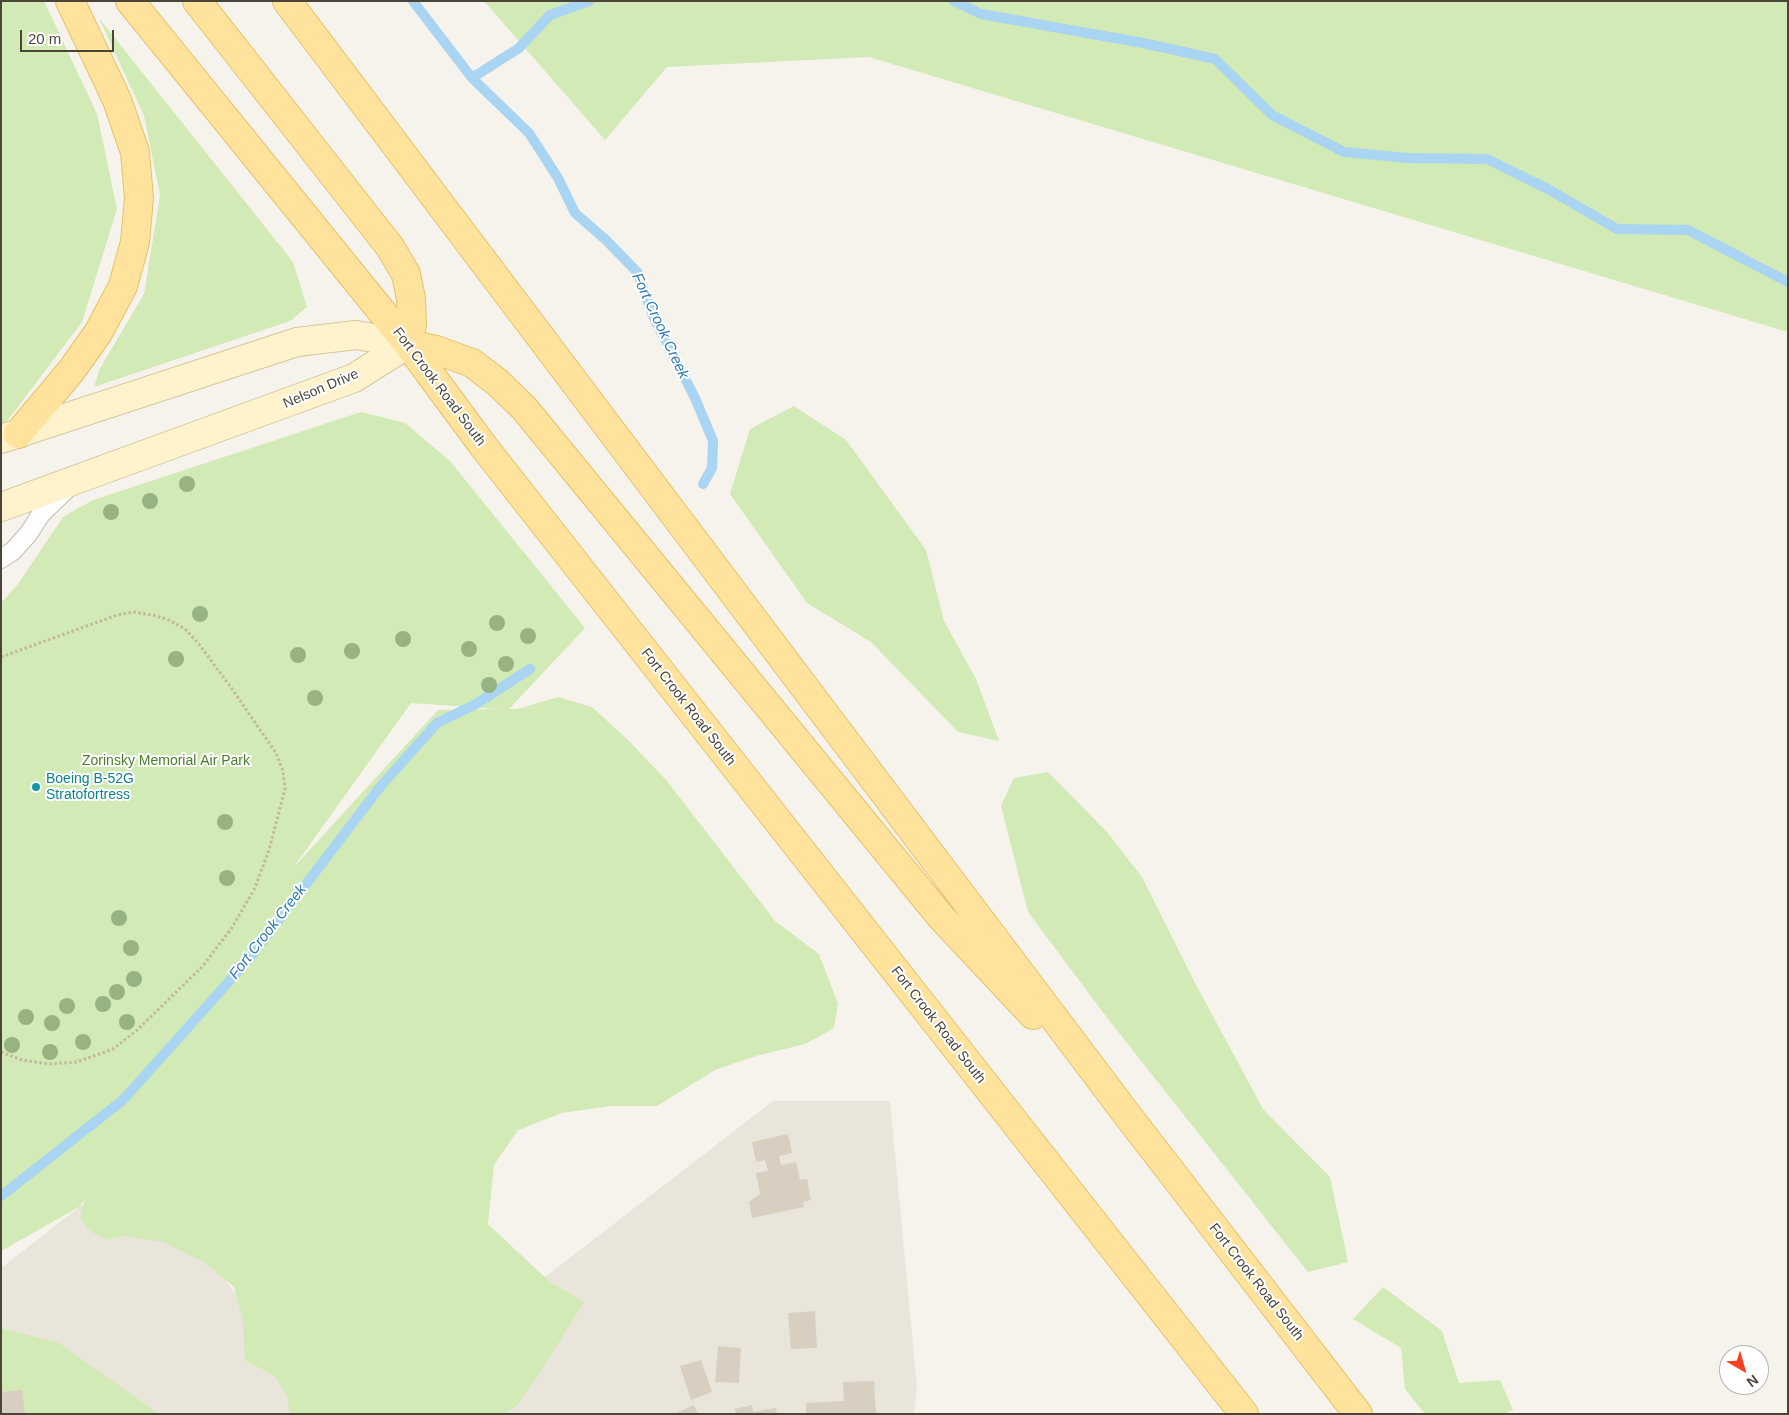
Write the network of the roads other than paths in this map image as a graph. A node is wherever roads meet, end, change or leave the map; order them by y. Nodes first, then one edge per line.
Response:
1 (70, 1) edge
2 (130, 1) edge
3 (197, 1) edge
4 (288, 1) edge
5 (408, 344) junction
6 (9, 436) edge
7 (77, 480) junction
8 (1, 507) edge
9 (1, 559) edge
10 (1125, 1112) junction
11 (1244, 1414) edge
12 (1358, 1414) edge

1 - 6 main road
2 - 5 main road, Fort Crook Road South
3 - 5 main road
4 - 10 main road, Fort Crook Road South
5 - 6 street
5 - 7 street, Nelson Drive
5 - 10 main road
5 - 11 main road, Fort Crook Road South
7 - 8 street, Nelson Drive
7 - 9 lane
10 - 12 main road, Fort Crook Road South

